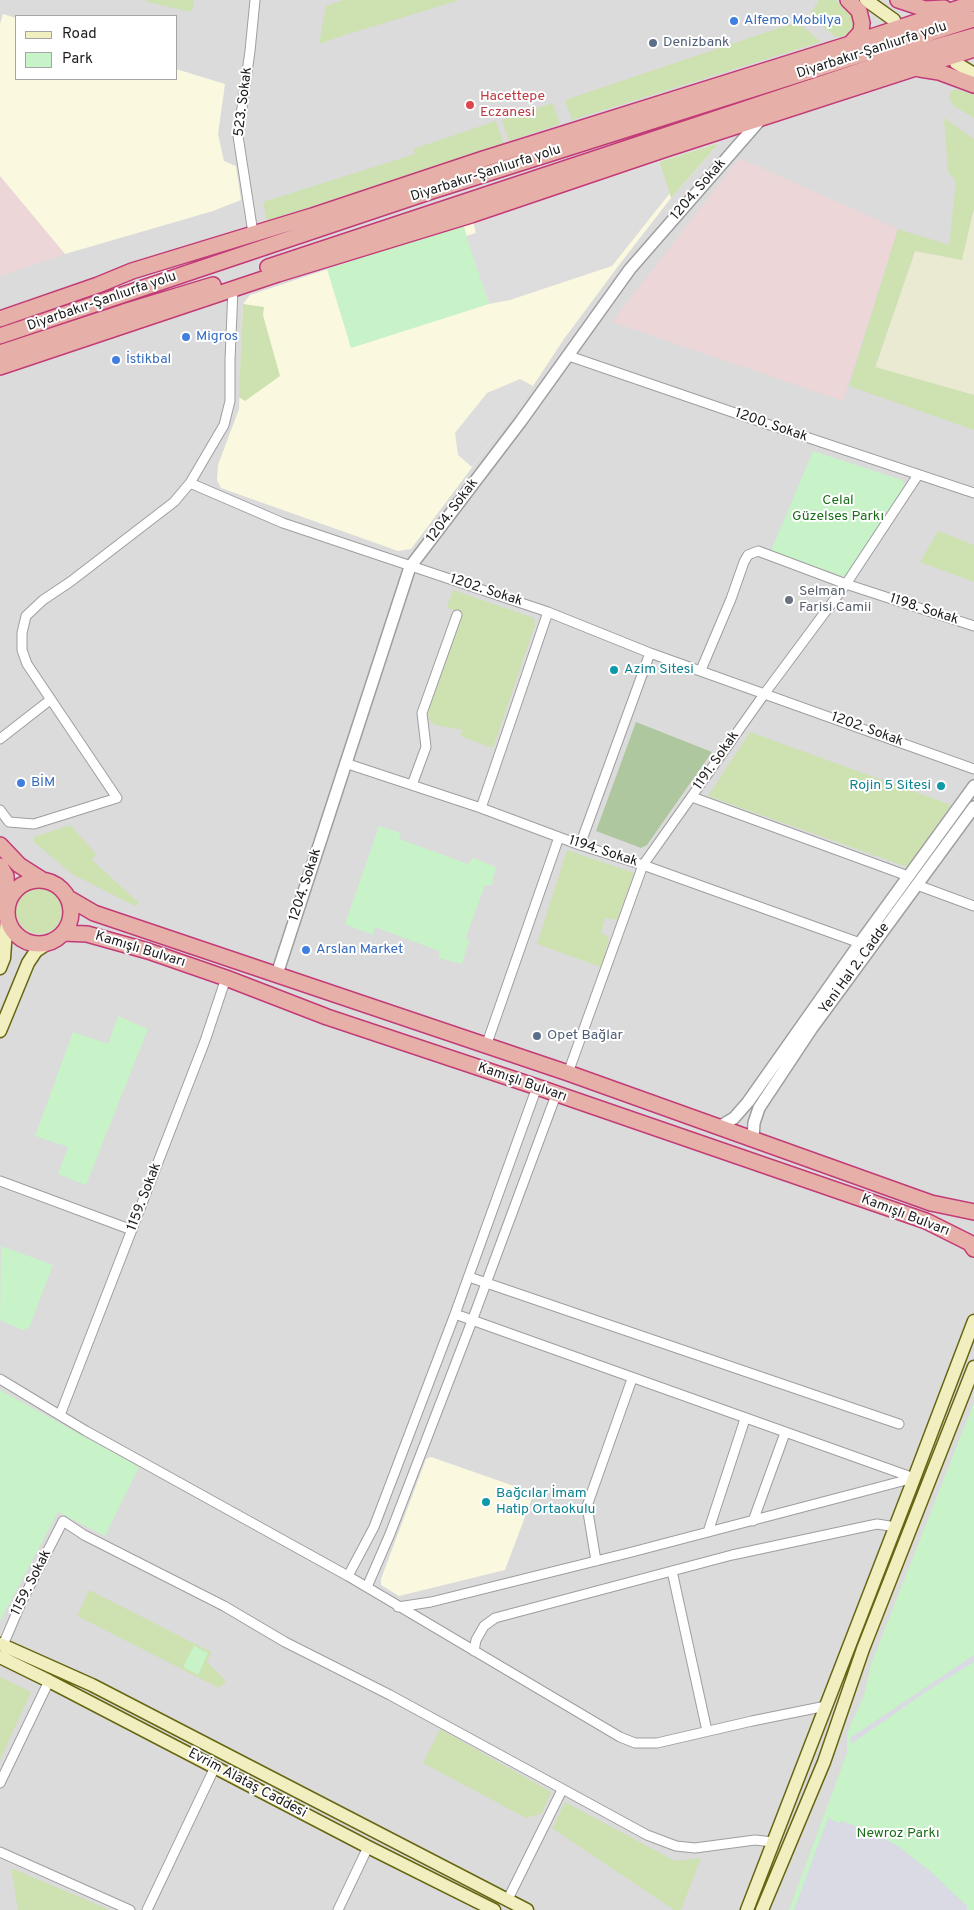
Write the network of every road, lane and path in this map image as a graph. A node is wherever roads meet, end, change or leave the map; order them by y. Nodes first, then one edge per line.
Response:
1 (255, 0) edge
2 (848, 0) edge
3 (866, 0) edge
4 (879, 0) edge
5 (898, 0) edge
6 (974, 8) edge
7 (974, 36) edge
8 (850, 44) junction
9 (968, 60) edge
10 (916, 69) junction
11 (974, 74) edge
12 (974, 85) edge
13 (761, 119) junction
14 (546, 139) junction
15 (548, 188) junction
16 (432, 191) junction
17 (468, 202) junction
18 (253, 234) junction
19 (254, 250) junction
20 (98, 285) junction
21 (232, 285) junction
22 (0, 319) edge
23 (0, 336) edge
24 (0, 353) edge
25 (569, 356) junction
26 (0, 367) edge
27 (918, 476) junction
28 (190, 483) junction
29 (974, 494) edge
30 (410, 567) junction
31 (846, 584) junction
32 (548, 612) junction
33 (457, 615) dead end
34 (974, 626) edge
35 (650, 653) junction
36 (701, 670) junction
37 (765, 693) junction
38 (50, 700) junction
39 (0, 738) edge
40 (345, 763) junction
41 (974, 769) edge
42 (412, 785) junction
43 (974, 786) edge
44 (692, 797) junction
45 (974, 807) edge
46 (480, 808) junction
47 (0, 810) edge
48 (559, 837) junction
49 (0, 844) edge
50 (580, 845) junction
51 (643, 865) junction
52 (0, 866) edge
53 (908, 876) junction
54 (41, 879) junction
55 (917, 885) junction
56 (70, 899) junction
57 (974, 906) edge
58 (7, 911) junction
59 (64, 933) junction
60 (48, 943) junction
61 (860, 943) junction
62 (0, 968) edge
63 (277, 974) junction
64 (226, 978) junction
65 (0, 1031) edge
66 (486, 1046) junction
67 (568, 1073) junction
68 (537, 1087) junction
69 (556, 1095) junction
70 (719, 1126) junction
71 (753, 1139) junction
72 (0, 1181) edge
73 (974, 1212) edge
74 (132, 1230) junction
75 (974, 1249) edge
76 (469, 1277) junction
77 (486, 1283) junction
78 (455, 1314) junction
79 (472, 1321) junction
80 (974, 1321) edge
81 (974, 1367) edge
82 (0, 1379) edge
83 (632, 1379) junction
84 (60, 1415) junction
85 (745, 1419) junction
86 (899, 1424) dead end
87 (785, 1433) junction
88 (914, 1478) junction
89 (753, 1520) junction
90 (896, 1527) junction
91 (708, 1532) junction
92 (596, 1561) junction
93 (672, 1571) junction
94 (348, 1576) junction
95 (367, 1587) junction
96 (398, 1607) junction
97 (1, 1649) edge
98 (474, 1651) junction
99 (49, 1681) junction
100 (826, 1706) junction
101 (707, 1731) junction
102 (215, 1767) junction
103 (0, 1783) edge
104 (562, 1790) junction
105 (773, 1842) junction
106 (368, 1847) junction
107 (0, 1852) edge
108 (508, 1899) junction
109 (130, 1910) edge
110 (146, 1910) edge
111 (338, 1910) edge
112 (494, 1910) edge
113 (527, 1910) edge
114 (747, 1910) edge
115 (762, 1910) edge

1 - 18 street, 523. Sokak
2 - 8 highway
3 - 4 main road
5 - 6 highway
6 - 8 highway
6 - 16 highway, Diyarbakır-Şanlıurfa yolu
7 - 17 highway, Diyarbakır-Şanlıurfa yolu
8 - 14 highway
9 - 10 highway
9 - 11 main road
10 - 12 highway
10 - 13 highway
13 - 15 highway
13 - 25 street, 1204. Sokak
14 - 16 highway
14 - 18 highway
15 - 17 highway
15 - 21 highway
16 - 19 highway, Diyarbakır-Şanlıurfa yolu
17 - 21 highway, Diyarbakır-Şanlıurfa yolu
18 - 20 highway
19 - 20 highway
19 - 23 highway, Diyarbakır-Şanlıurfa yolu
20 - 22 highway
21 - 24 highway, Diyarbakır-Şanlıurfa yolu
21 - 26 highway
21 - 28 street
25 - 27 street, 1200. Sokak
25 - 30 street, 1204. Sokak
27 - 29 street, 1200. Sokak
27 - 31 street, 1191. Sokak
28 - 30 street, 1202. Sokak
28 - 38 street
30 - 32 street, 1202. Sokak
30 - 40 street, 1204. Sokak
31 - 34 street, 1198. Sokak
31 - 36 street, 1198. Sokak
31 - 37 street, 1191. Sokak
32 - 35 street, 1202. Sokak
32 - 46 street
33 - 42 street
35 - 36 street, 1202. Sokak
35 - 50 street
36 - 37 street, 1202. Sokak
37 - 41 street, 1202. Sokak
37 - 44 street, 1191. Sokak
38 - 39 street
38 - 47 street
40 - 42 street, 1194. Sokak
40 - 63 street, 1204. Sokak
42 - 46 street, 1194. Sokak
43 - 53 street
44 - 51 street, 1191. Sokak
44 - 53 street
45 - 55 street, Yeni Hal 2. Cadde
46 - 48 street, 1194. Sokak
48 - 50 street, 1194. Sokak
48 - 66 street
49 - 54 highway
50 - 51 street, 1194. Sokak
51 - 61 street, 1194. Sokak
51 - 67 street, 1191. Sokak
52 - 58 highway
53 - 61 street
54 - 56 highway
54 - 58 highway
55 - 57 street
55 - 71 street, Yeni Hal 2. Cadde
56 - 59 highway
56 - 63 highway, Kamışlı Bulvarı
58 - 60 highway
58 - 62 main road
59 - 60 highway
59 - 64 highway, Kamışlı Bulvarı
60 - 65 main road
61 - 70 street
63 - 66 highway, Kamışlı Bulvarı
64 - 68 highway, Kamışlı Bulvarı
64 - 74 street, 1159. Sokak
66 - 67 highway, Kamışlı Bulvarı
67 - 70 highway, Kamışlı Bulvarı
68 - 69 highway, Kamışlı Bulvarı
68 - 76 street
69 - 75 highway, Kamışlı Bulvarı
69 - 77 street
70 - 71 highway, Kamışlı Bulvarı
71 - 73 highway, Kamışlı Bulvarı
72 - 74 street
74 - 84 street, 1159. Sokak
76 - 77 street
76 - 78 street
77 - 79 street
77 - 86 street
78 - 79 street
78 - 94 street
79 - 83 street
79 - 95 street
80 - 88 main road
81 - 115 main road
82 - 84 street
83 - 85 street
83 - 92 street
84 - 94 street
85 - 87 street
85 - 91 street
87 - 88 street
87 - 89 street
88 - 89 street
88 - 90 main road
89 - 91 street
90 - 93 street
90 - 100 main road
91 - 92 street
92 - 96 street
93 - 98 street
93 - 101 street
94 - 95 street
95 - 96 street
96 - 98 street
97 - 99 main road, Evrim Alataş Caddesi
97 - 104 street, 1159. Sokak
97 - 108 main road
98 - 101 street
99 - 102 main road, Evrim Alataş Caddesi
99 - 103 street
100 - 101 street
100 - 105 main road
102 - 106 main road, Evrim Alataş Caddesi
102 - 110 street
104 - 105 street
104 - 108 street
105 - 114 main road
106 - 111 street
106 - 112 main road, Evrim Alataş Caddesi
107 - 109 street
108 - 113 main road

